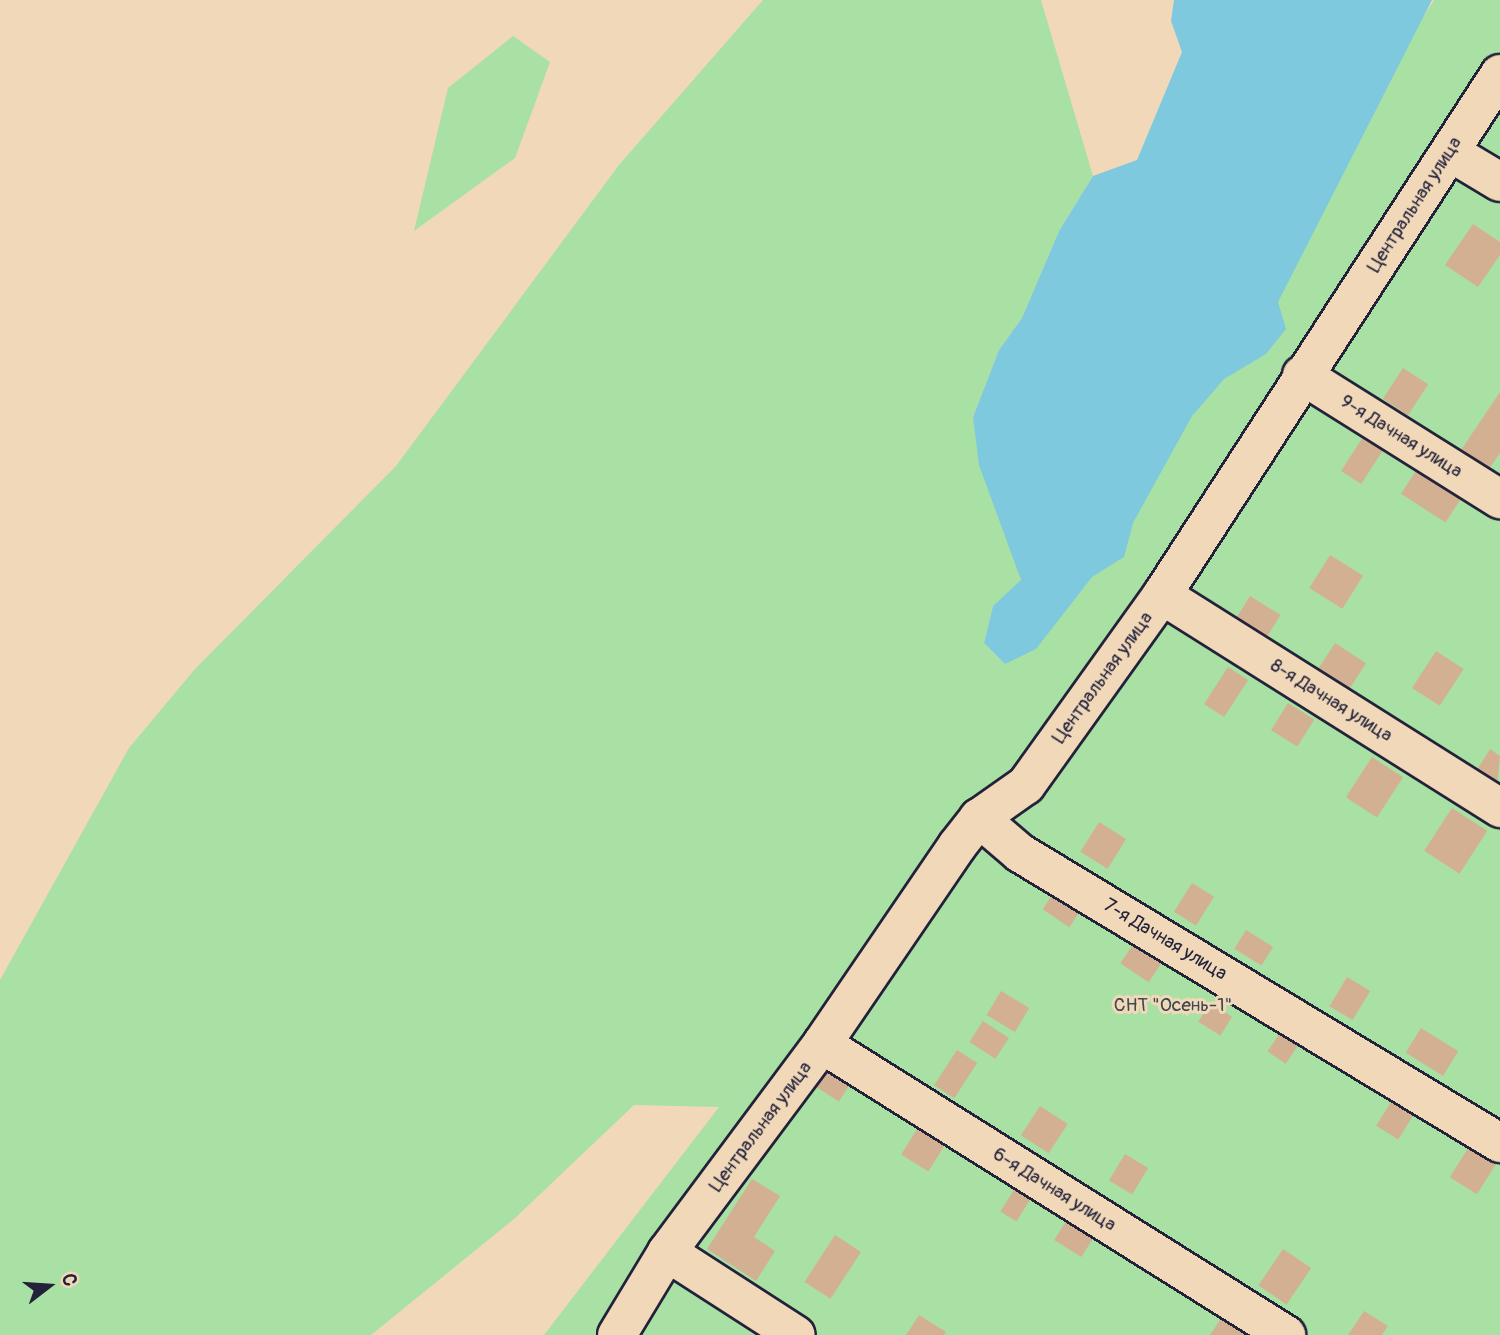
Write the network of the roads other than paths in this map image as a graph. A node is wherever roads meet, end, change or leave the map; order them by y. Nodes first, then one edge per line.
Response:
1 (1500, 74) edge
2 (1450, 152) junction
3 (1500, 182) edge
4 (1302, 375) junction
5 (1500, 499) edge
6 (1163, 595) junction
7 (1500, 808) edge
8 (979, 818) junction
9 (822, 1044) junction
10 (1500, 1143) edge
11 (667, 1252) junction
12 (617, 1335) edge
13 (796, 1335) edge
14 (1286, 1335) edge

1 - 2 street, Центральная улица
2 - 3 street
2 - 4 street, Центральная улица
4 - 5 street, 9-я Дачная улица
4 - 6 street, Центральная улица
6 - 7 street, 8-я Дачная улица
6 - 8 street, Центральная улица
8 - 9 street, Центральная улица
8 - 10 street, 7-я Дачная улица
9 - 11 street, Центральная улица
9 - 14 street, 6-я Дачная улица
11 - 12 street, Центральная улица
11 - 13 street

